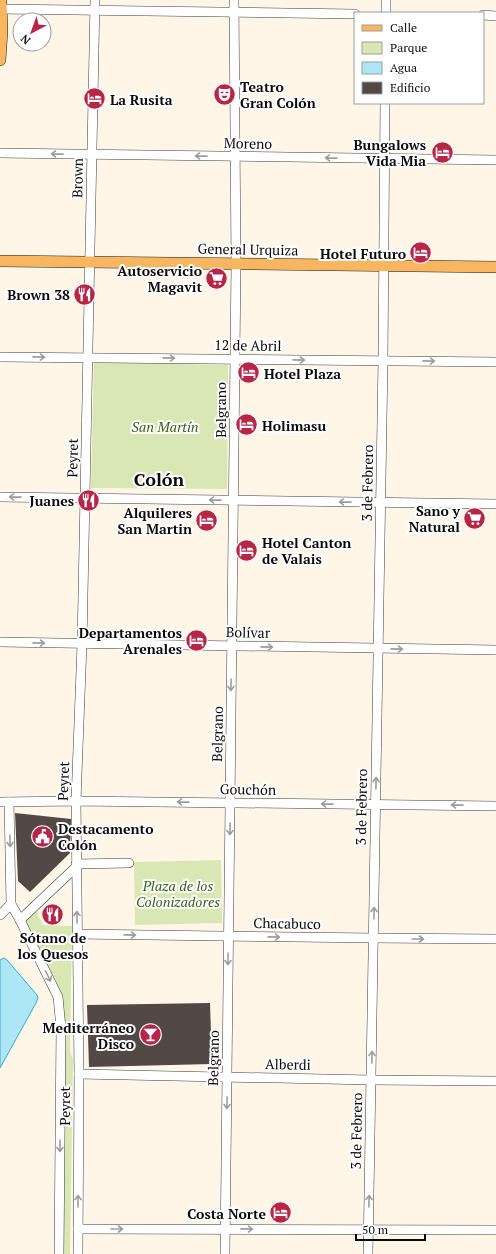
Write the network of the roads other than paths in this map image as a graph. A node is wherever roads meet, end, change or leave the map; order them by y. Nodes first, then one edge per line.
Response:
1 (95, 0) edge
2 (234, 0) edge
3 (386, 0) edge
4 (1, 5) edge
5 (94, 11) junction
6 (234, 12) junction
7 (386, 12) edge
8 (354, 14) edge
9 (484, 15) edge
10 (496, 16) edge
11 (0, 60) edge
12 (385, 104) edge
13 (0, 153) edge
14 (92, 155) junction
15 (234, 157) junction
16 (384, 159) junction
17 (496, 160) edge
18 (0, 261) edge
19 (90, 262) junction
20 (236, 264) junction
21 (383, 266) junction
22 (496, 267) edge
23 (0, 357) edge
24 (88, 358) junction
25 (234, 359) junction
26 (382, 360) junction
27 (496, 362) edge
28 (0, 497) edge
29 (85, 498) junction
30 (233, 500) junction
31 (380, 503) junction
32 (496, 504) edge
33 (0, 642) edge
34 (82, 644) junction
35 (232, 646) junction
36 (378, 648) junction
37 (496, 650) edge
38 (76, 801) junction
39 (5, 802) edge
40 (230, 803) junction
41 (376, 804) junction
42 (496, 806) edge
43 (5, 817) edge
44 (129, 863) dead end
45 (76, 865) junction
46 (11, 904) junction
47 (0, 915) edge
48 (20, 920) junction
49 (77, 934) junction
50 (228, 936) junction
51 (373, 938) junction
52 (496, 939) edge
53 (78, 1074) junction
54 (227, 1077) junction
55 (371, 1080) junction
56 (496, 1080) edge
57 (78, 1229) junction
58 (225, 1229) junction
59 (369, 1230) junction
60 (496, 1230) edge
61 (59, 1254) edge
62 (78, 1254) edge
63 (225, 1254) edge
64 (368, 1254) edge

1 - 5 street, Brown
2 - 6 street, Belgrano
3 - 7 street
4 - 5 street
4 - 11 main road
5 - 6 street
5 - 14 street, Brown
6 - 8 street
6 - 15 street, Belgrano
9 - 10 street
12 - 16 street, 3 de Febrero
14 -> 13 street, Moreno
15 -> 14 street, Moreno
14 - 19 street, Brown
16 -> 15 street, Moreno
15 - 20 street, Belgrano
16 - 17 street, Moreno
16 - 21 street, 3 de Febrero
18 - 19 main road, General Urquiza
19 - 20 main road, General Urquiza
19 - 24 street, Brown
20 - 21 main road, General Urquiza
20 - 25 street, Belgrano
21 - 22 main road, General Urquiza
21 - 26 street, 3 de Febrero
23 -> 24 street, 12 de Abril
24 -> 25 street, 12 de Abril
24 - 29 street, Peyret
25 -> 26 street, 12 de Abril
25 - 30 street, Belgrano
26 -> 27 street, 12 de Abril
26 - 31 street, 3 de Febrero
29 -> 28 street
30 -> 29 street
29 - 34 street, Peyret
31 -> 30 street
30 - 35 street, Belgrano
31 - 32 street
31 - 36 street, 3 de Febrero
33 -> 34 street, Bolívar
34 - 35 street, Bolívar
34 - 38 street, Peyret
35 -> 36 street, Bolívar
35 -> 40 street, Belgrano
36 -> 37 street, Bolívar
41 -> 36 street, 3 de Febrero
38 - 39 street, Gouchón
40 -> 38 street, Gouchón
38 - 45 street, Peyret
39 - 43 street, Peyret
41 -> 40 street, Gouchón
40 -> 50 street, Belgrano
42 -> 41 street, Gouchón
51 -> 41 street, 3 de Febrero
43 -> 46 street, Peyret
44 - 45 street
45 - 48 street
49 -> 45 street, Peyret
46 - 47 street
46 - 48 street, Peyret
48 -> 61 street, Peyret
49 -> 50 street, Chacabuco
49 - 53 street, Peyret
50 -> 51 street, Chacabuco
50 -> 54 street, Belgrano
51 -> 52 street, Chacabuco
55 -> 51 street, 3 de Febrero
53 - 54 street, Alberdi
57 -> 53 street, Peyret
54 - 55 street, Alberdi
54 -> 58 street, Belgrano
55 - 56 street, Alberdi
59 -> 55 street, 3 de Febrero
57 -> 58 street
57 - 62 street, Peyret
58 -> 59 street
58 - 63 street, Belgrano
59 - 60 street
59 - 64 street, 3 de Febrero

